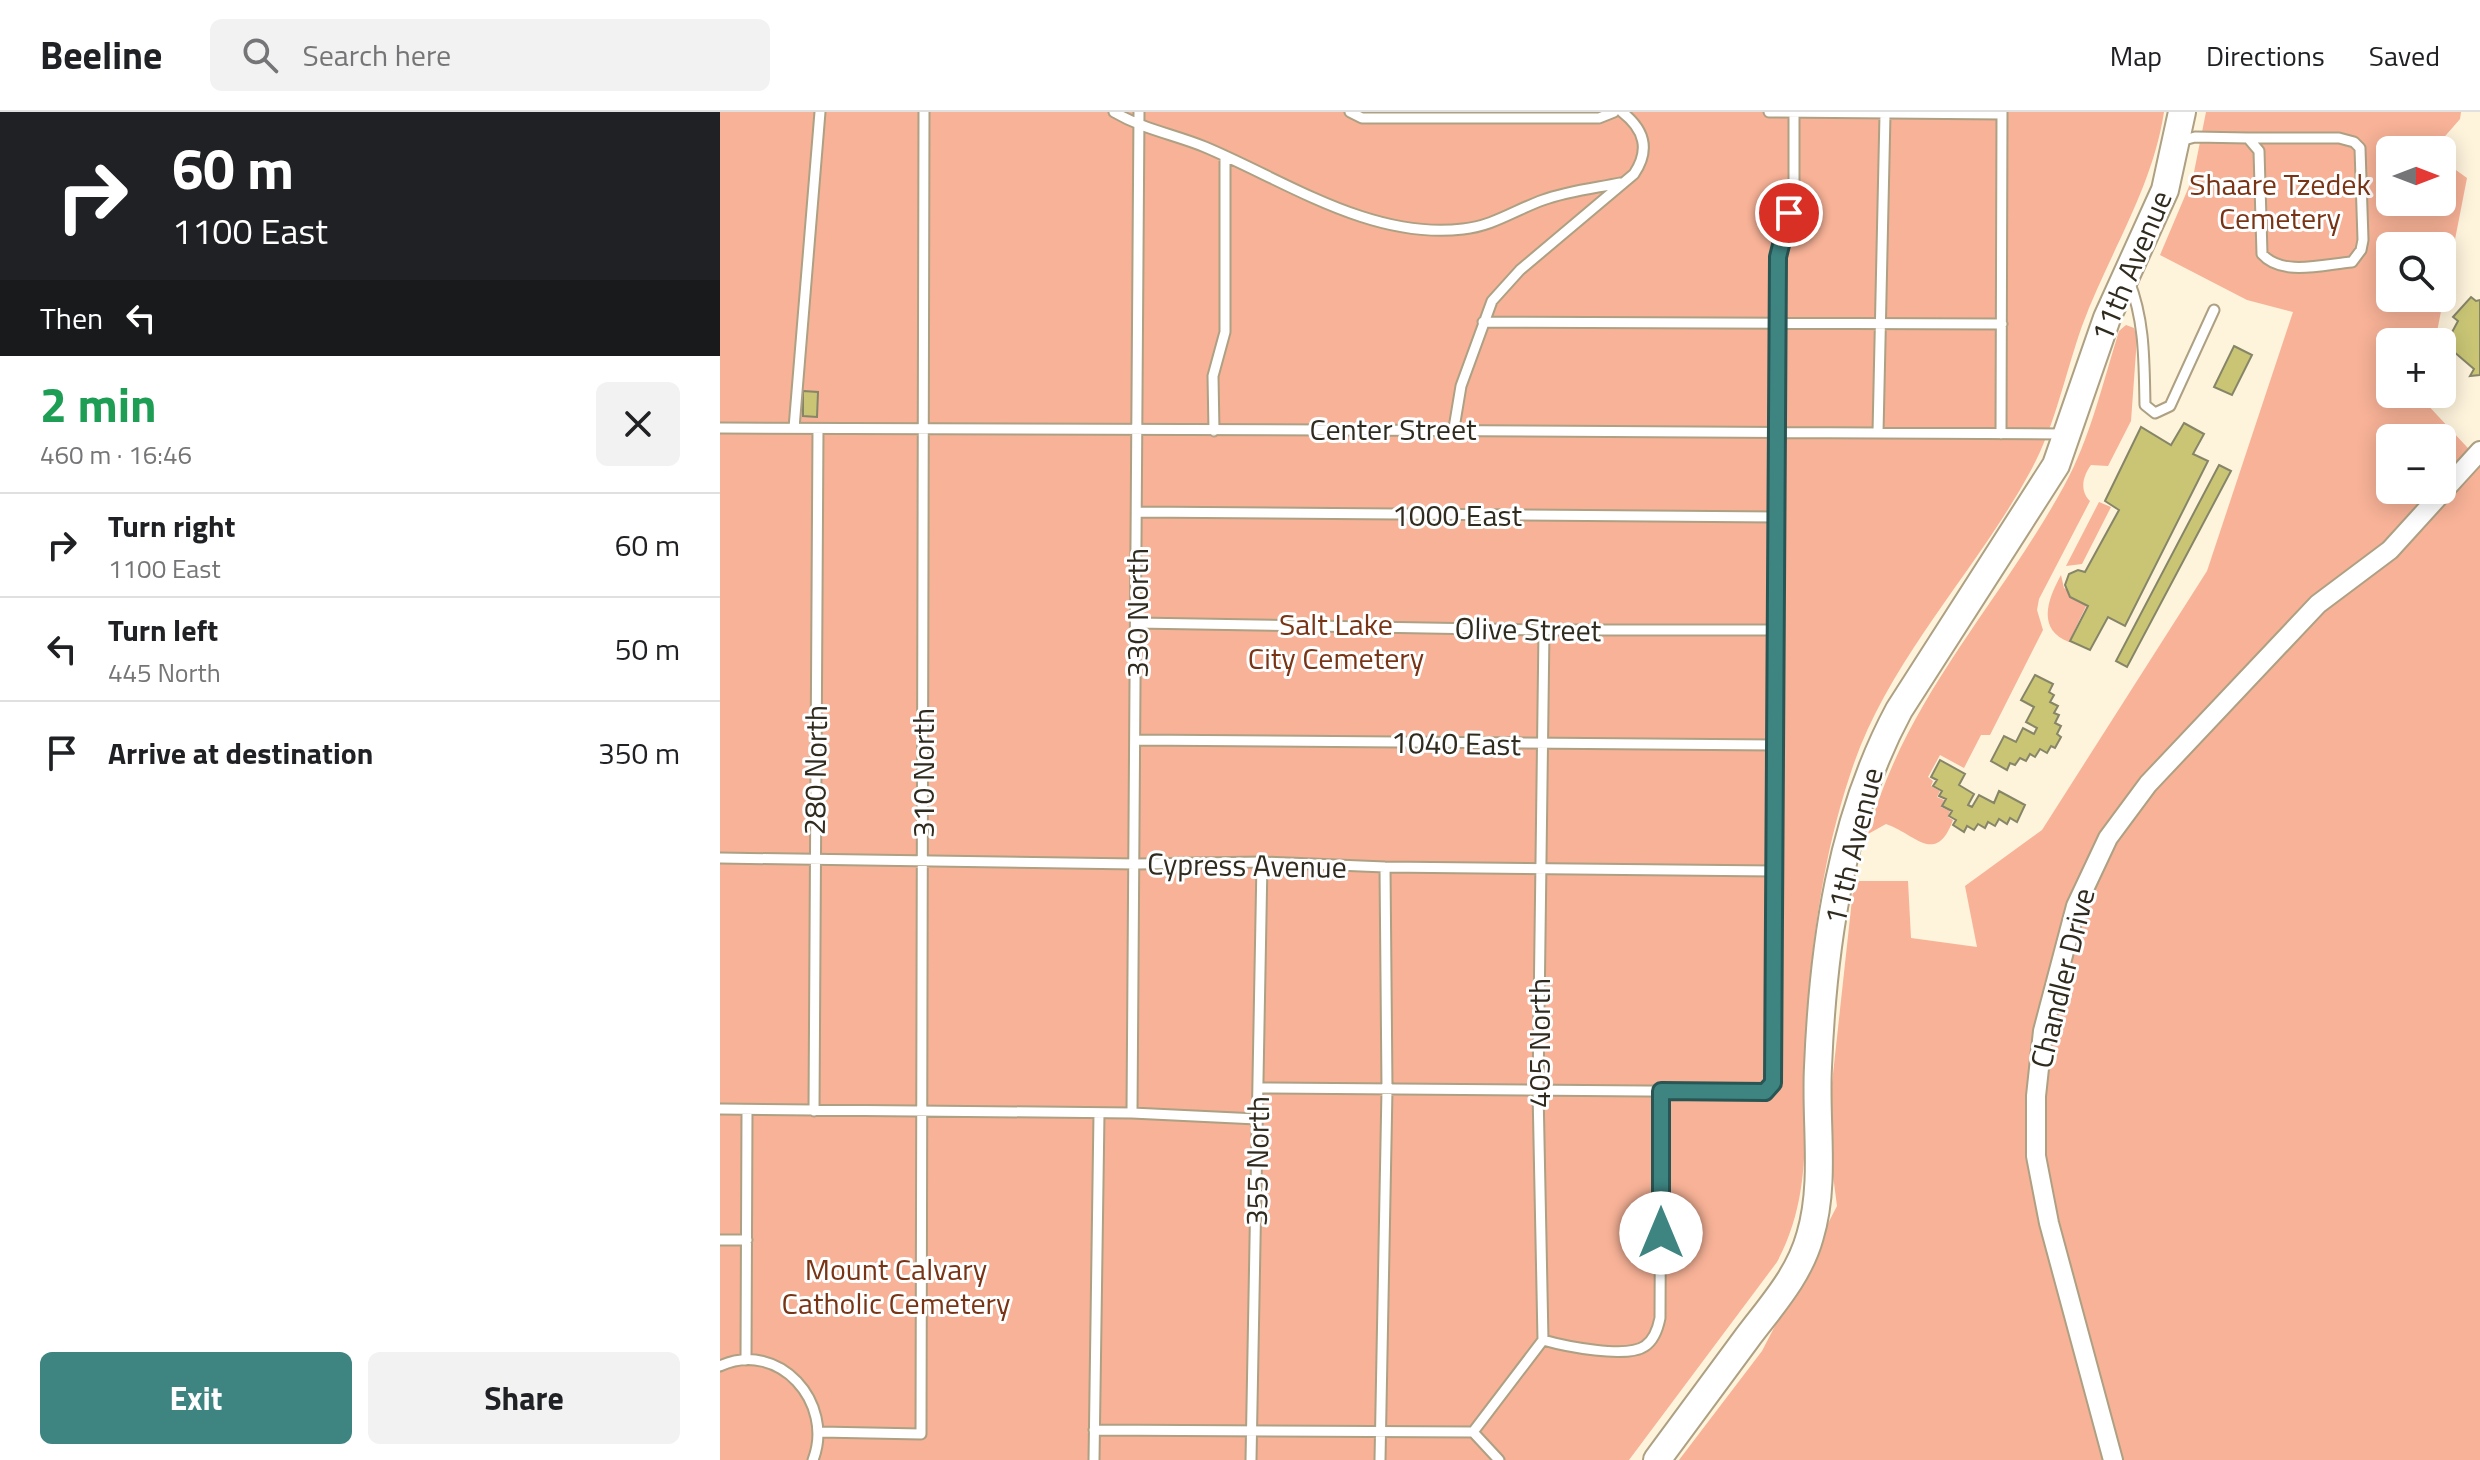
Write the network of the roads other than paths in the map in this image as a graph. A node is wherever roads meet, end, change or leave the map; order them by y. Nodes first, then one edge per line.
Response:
1 (820, 112) edge
2 (924, 112) edge
3 (1114, 112) edge
4 (1139, 112) edge
5 (1350, 112) edge
6 (1614, 112) edge
7 (1622, 112) edge
8 (1769, 112) edge
9 (2182, 112) edge
10 (1794, 113) edge
11 (1924, 113) edge
12 (2002, 113) edge
13 (1885, 114) edge
14 (1139, 127) junction
15 (2248, 138) junction
16 (2177, 141) junction
17 (1225, 158) junction
18 (1620, 183) junction
19 (2126, 275) junction
20 (2214, 310) dead end
21 (1483, 322) junction
22 (1777, 323) junction
23 (1881, 324) junction
24 (2002, 324) junction
25 (720, 428) edge
26 (794, 428) junction
27 (1454, 428) junction
28 (818, 429) junction
29 (925, 429) junction
30 (1138, 431) junction
31 (1214, 431) junction
32 (1776, 433) junction
33 (1878, 433) junction
34 (2001, 434) junction
35 (2067, 434) junction
36 (2480, 451) edge
37 (1137, 512) junction
38 (1776, 517) junction
39 (1137, 623) junction
40 (1544, 630) junction
41 (1775, 630) junction
42 (1136, 740) junction
43 (1542, 744) junction
44 (1775, 745) junction
45 (720, 858) edge
46 (814, 858) junction
47 (922, 860) junction
48 (1262, 862) junction
49 (1136, 864) junction
50 (1385, 867) junction
51 (1540, 867) junction
52 (1774, 871) junction
53 (1259, 1088) junction
54 (1387, 1089) junction
55 (1538, 1090) junction
56 (1661, 1091) junction
57 (720, 1109) edge
58 (747, 1110) junction
59 (814, 1111) junction
60 (922, 1113) junction
61 (1099, 1113) junction
62 (1132, 1113) junction
63 (1257, 1119) junction
64 (720, 1240) edge
65 (747, 1240) junction
66 (1543, 1340) junction
67 (746, 1360) junction
68 (720, 1366) edge
69 (1094, 1430) junction
70 (820, 1432) junction
71 (1251, 1432) junction
72 (1473, 1432) junction
73 (1381, 1434) junction
74 (813, 1460) edge
75 (1094, 1460) edge
76 (1251, 1460) edge
77 (1380, 1460) edge
78 (1499, 1460) edge
79 (1657, 1460) edge
80 (2113, 1460) edge

1 - 26 lane
2 - 29 lane, 310 North
3 - 14 lane
4 - 14 lane, 330 North
5 - 6 lane
7 - 18 lane
8 - 10 lane
9 - 16 street, 11th Avenue
10 - 13 lane
10 - 22 lane
11 - 12 lane
11 - 13 lane
12 - 24 lane
13 - 23 lane
14 - 17 lane
14 - 30 lane, 330 North
15 - 15 lane
15 - 16 lane
16 - 19 street, 11th Avenue
17 - 18 lane
17 - 31 lane
18 - 21 lane
19 - 20 lane
19 - 35 street, 11th Avenue
21 - 22 lane
21 - 27 lane
22 - 23 lane
22 - 32 lane
23 - 24 lane
23 - 33 lane
24 - 34 lane
25 - 26 lane, Center Street
26 - 28 lane, Center Street
27 - 31 lane, Center Street
27 - 32 lane, Center Street
28 - 29 lane, Center Street
28 - 46 lane, 280 North
29 - 30 lane, Center Street
29 - 47 lane, 310 North
30 - 31 lane, Center Street
30 - 37 lane, 330 North
32 - 33 lane, Center Street
32 - 38 lane
33 - 34 lane, Center Street
34 - 35 lane, Center Street
35 - 79 street, 11th Avenue
36 - 80 street, Chandler Drive
37 - 38 lane, 1000 East
37 - 39 lane, 330 North
38 - 41 lane
39 - 40 lane, Olive Street
39 - 42 lane, 330 North
40 - 41 lane, Olive Street
40 - 43 lane, 405 North
41 - 44 lane
42 - 43 lane, 1040 East
42 - 49 lane, 330 North
43 - 44 lane, 1040 East
43 - 51 lane, 405 North
44 - 52 lane
45 - 46 lane, Cypress Avenue
46 - 47 lane, Cypress Avenue
46 - 59 lane, 280 North
47 - 49 lane, Cypress Avenue
47 - 60 lane, 310 North
48 - 49 lane, Cypress Avenue
48 - 50 lane, Cypress Avenue
48 - 53 lane, 355 North
49 - 62 lane, 330 North
50 - 51 lane, Cypress Avenue
50 - 54 lane
51 - 52 lane, Cypress Avenue
51 - 55 lane, 405 North
52 - 56 lane
53 - 54 lane
53 - 63 lane, 355 North
54 - 55 lane
54 - 73 lane
55 - 56 lane
55 - 66 lane, 405 North
56 - 66 lane
57 - 58 lane
58 - 59 lane
58 - 65 lane
59 - 60 lane
60 - 61 lane
60 - 70 lane, 310 North
61 - 62 lane
61 - 69 lane
62 - 63 lane
63 - 71 lane, 355 North
64 - 65 lane
65 - 67 lane
66 - 72 lane
67 - 68 lane
67 - 70 lane
69 - 71 lane
69 - 75 lane
70 - 74 lane
71 - 73 lane
71 - 76 lane, 355 North
72 - 73 lane
72 - 78 lane
73 - 77 lane

